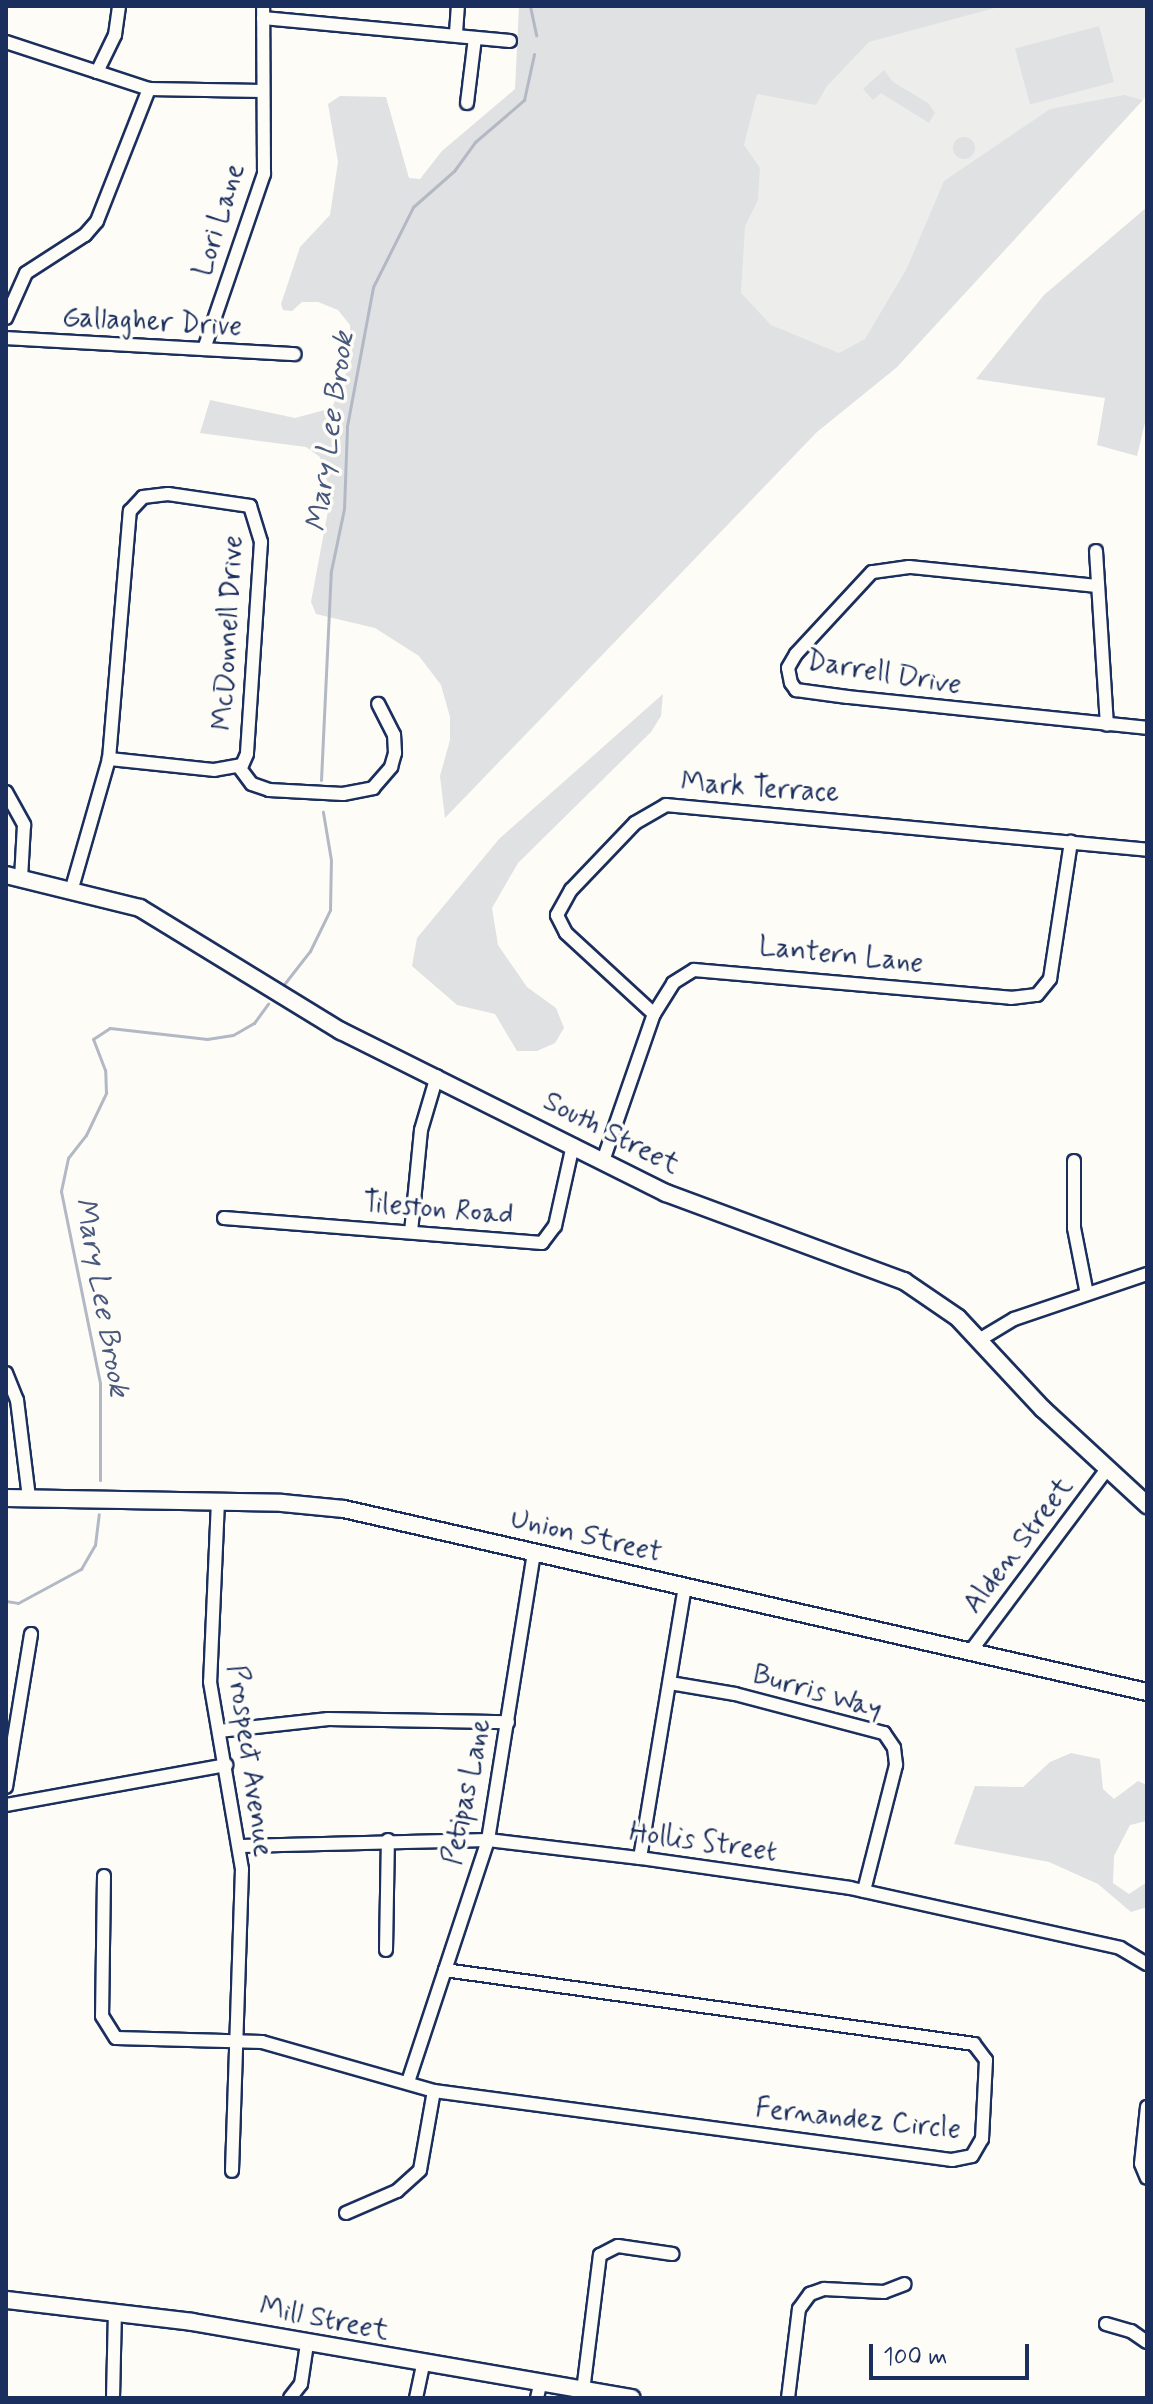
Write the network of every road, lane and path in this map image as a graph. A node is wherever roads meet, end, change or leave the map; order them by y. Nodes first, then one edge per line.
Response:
1 (119, 6) edge
2 (458, 6) edge
3 (263, 12) edge
4 (456, 33) junction
5 (475, 38) junction
6 (510, 41) dead end
7 (6, 42) edge
8 (97, 72) junction
9 (149, 89) junction
10 (262, 91) junction
11 (467, 103) dead end
12 (6, 318) edge
13 (6, 338) edge
14 (204, 349) junction
15 (295, 354) dead end
16 (1096, 551) dead end
17 (1097, 586) junction
18 (378, 704) dead end
19 (1107, 725) junction
20 (1147, 728) edge
21 (109, 759) junction
22 (239, 767) junction
23 (6, 792) edge
24 (1071, 842) junction
25 (1147, 850) edge
26 (14, 876) edge
27 (72, 888) junction
28 (654, 1014) junction
29 (437, 1076) junction
30 (573, 1145) junction
31 (604, 1158) junction
32 (1074, 1161) dead end
33 (224, 1218) dead end
34 (411, 1232) junction
35 (1147, 1274) edge
36 (1087, 1294) junction
37 (979, 1340) junction
38 (6, 1373) edge
39 (1107, 1469) junction
40 (6, 1498) edge
41 (29, 1498) junction
42 (218, 1501) junction
43 (1147, 1505) edge
44 (534, 1552) junction
45 (685, 1587) junction
46 (31, 1634) dead end
47 (970, 1652) junction
48 (670, 1683) junction
49 (1147, 1692) edge
50 (508, 1722) junction
51 (219, 1731) junction
52 (226, 1765) junction
53 (6, 1787) edge
54 (6, 1805) edge
55 (388, 1840) junction
56 (488, 1840) junction
57 (241, 1846) junction
58 (640, 1858) junction
59 (104, 1876) dead end
60 (864, 1891) junction
61 (386, 1950) dead end
62 (1147, 1964) edge
63 (445, 1970) junction
64 (238, 2040) junction
65 (408, 2082) junction
66 (434, 2091) junction
67 (1147, 2107) edge
68 (232, 2171) dead end
69 (1147, 2178) edge
70 (346, 2213) dead end
71 (672, 2254) dead end
72 (905, 2284) dead end
73 (6, 2300) edge
74 (115, 2313) junction
75 (1106, 2324) dead end
76 (1147, 2342) edge
77 (307, 2344) junction
78 (423, 2365) junction
79 (539, 2391) edge
80 (583, 2391) junction
81 (113, 2398) edge
82 (290, 2398) edge
83 (416, 2398) edge
84 (631, 2398) edge
85 (788, 2398) edge

1 - 8 street
2 - 4 street
3 - 4 street
3 - 10 street, Lori Lane
4 - 5 street
5 - 6 street
5 - 11 street
7 - 8 street
8 - 9 street
9 - 10 street
9 - 12 street
10 - 14 street, Lori Lane
13 - 14 street, Gallagher Drive
14 - 15 street, Gallagher Drive
16 - 17 street
17 - 19 street
17 - 19 street, Darrell Drive
18 - 22 street
19 - 20 street, Darrell Drive
21 - 22 street, McDonnell Drive
21 - 22 street, McDonnell Drive
21 - 27 street, McDonnell Drive
23 - 26 street
24 - 25 street, Mark Terrace
24 - 28 street, Lantern Lane
24 - 28 street, Mark Terrace
26 - 27 main road, South Street
27 - 29 main road, South Street
28 - 31 street, Lantern Lane
29 - 30 main road, South Street
29 - 34 street
30 - 31 main road, South Street
30 - 34 street, Tileston Road
31 - 37 main road, South Street
32 - 36 street
33 - 34 street, Tileston Road
35 - 36 street
36 - 37 street
37 - 39 main road, South Street
38 - 41 street
39 - 43 main road, South Street
39 - 47 street, Alden Street
40 - 41 main road, Union Street
41 - 42 main road, Union Street
42 - 44 main road, Union Street
42 - 51 street, Prospect Avenue
44 - 45 main road, Union Street
44 - 50 street, Petipas Lane
45 - 47 main road, Union Street
45 - 48 street
46 - 53 street
47 - 49 main road, Union Street
48 - 58 street
48 - 60 street, Burris Way
50 - 51 street
50 - 56 street, Petipas Lane
51 - 52 street, Prospect Avenue
52 - 54 street
52 - 57 street, Prospect Avenue
55 - 56 street, Hollis Street
55 - 57 street, Hollis Street
55 - 61 street
56 - 58 street, Hollis Street
56 - 63 street, Petipas Lane
57 - 64 street, Prospect Avenue
58 - 60 street, Hollis Street
59 - 64 street, Fernandez Circle
60 - 62 street, Hollis Street
63 - 65 street, Petipas Lane
63 - 66 street, Fernandez Circle
64 - 65 street, Fernandez Circle
64 - 68 street, Prospect Avenue
65 - 66 street, Fernandez Circle
66 - 70 street
67 - 69 street
71 - 80 street
72 - 85 street
73 - 74 main road, Mill Street
74 - 77 main road, Mill Street
74 - 81 street
75 - 76 street
77 - 78 main road, Mill Street
77 - 82 street
78 - 79 main road, Mill Street
78 - 83 street
79 - 80 main road, Mill Street
80 - 84 main road, Mill Street

